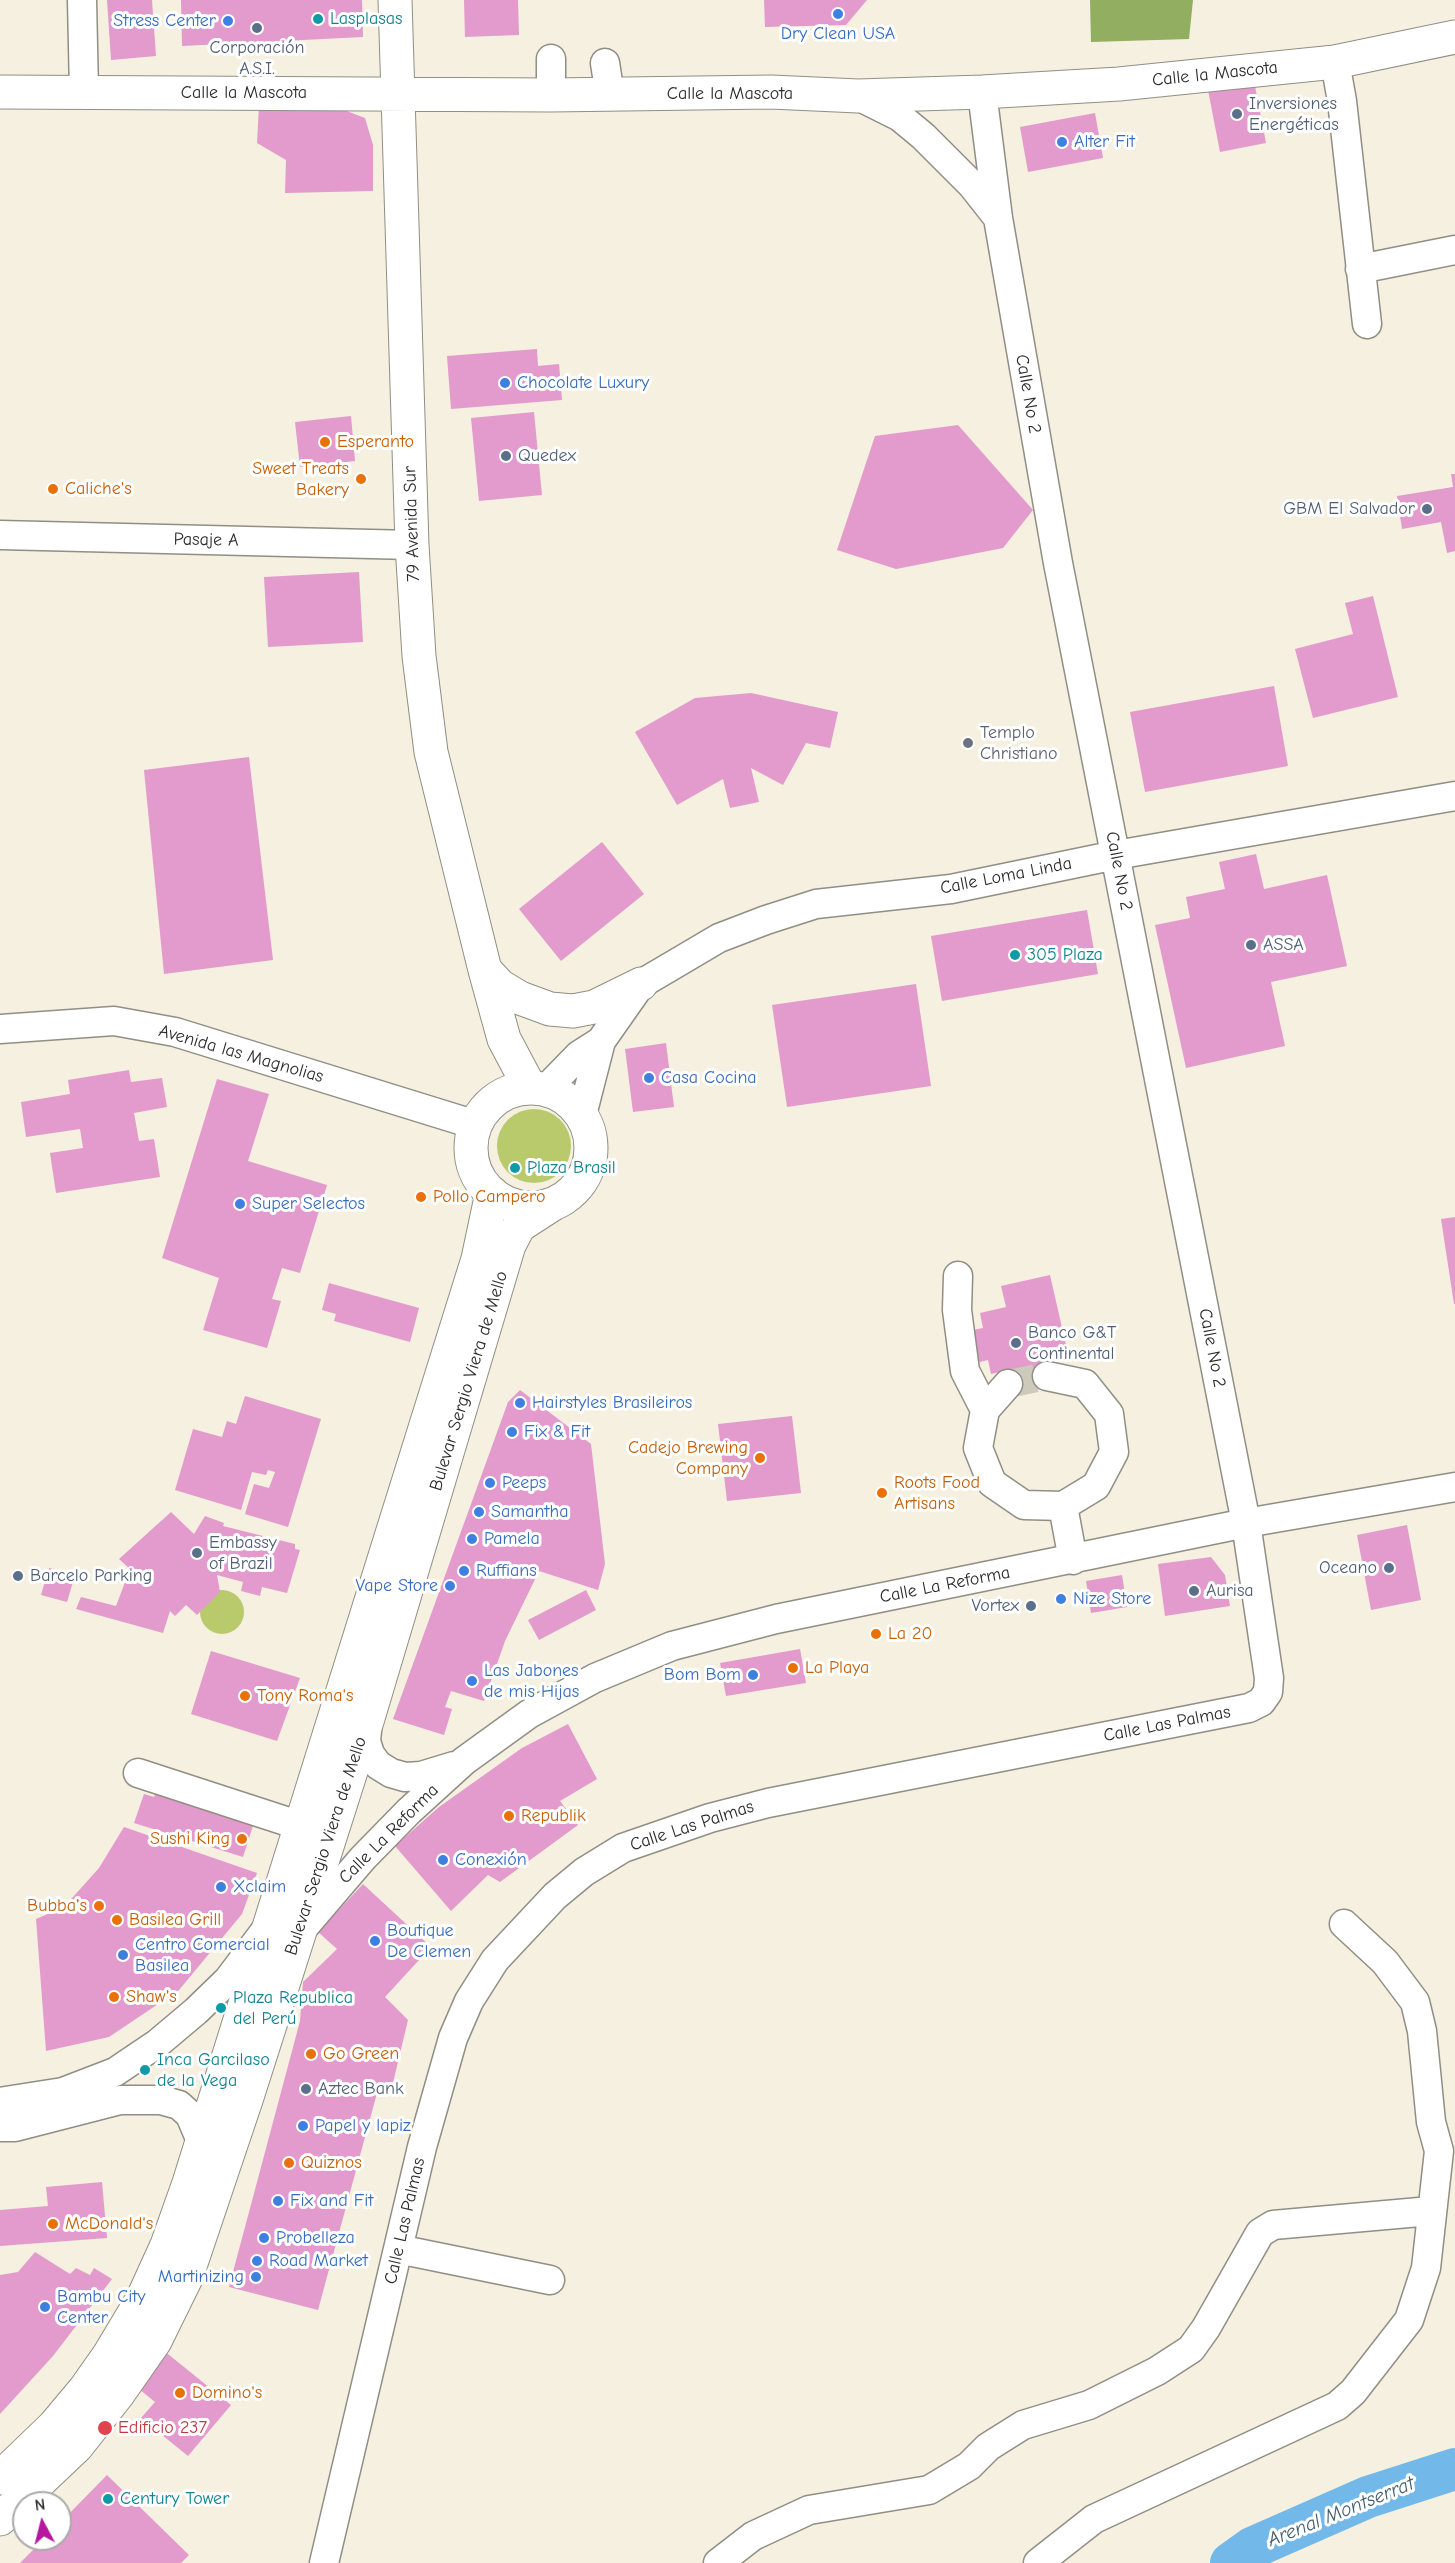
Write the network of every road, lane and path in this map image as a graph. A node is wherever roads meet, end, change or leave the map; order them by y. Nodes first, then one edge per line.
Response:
1 (82, 0) edge
2 (395, 0) edge
3 (1455, 37) edge
4 (550, 59) dead end
5 (1335, 62) junction
6 (0, 92) edge
7 (84, 92) junction
8 (982, 92) junction
9 (398, 94) junction
10 (552, 95) junction
11 (858, 96) junction
12 (998, 218) junction
13 (1455, 250) edge
14 (1360, 269) junction
15 (1368, 324) dead end
16 (0, 535) edge
17 (412, 544) junction
18 (1455, 796) edge
19 (1116, 855) junction
20 (485, 970) junction
21 (641, 984) junction
22 (0, 1029) edge
23 (504, 1039) junction
24 (601, 1041) junction
25 (537, 1089) junction
26 (582, 1115) junction
27 (482, 1116) junction
28 (492, 1193) junction
29 (553, 1204) junction
30 (958, 1276) dead end
31 (1047, 1376) tunnel mouth
32 (1008, 1384) tunnel mouth
33 (984, 1410) junction
34 (1455, 1487) edge
35 (1063, 1506) junction
36 (1246, 1523) junction
37 (1073, 1560) junction
38 (368, 1718) junction
39 (464, 1761) junction
40 (138, 1773) dead end
41 (301, 1826) junction
42 (1344, 1924) dead end
43 (283, 1931) junction
44 (7, 2114) edge
45 (201, 2141) junction
46 (1431, 2211) junction
47 (398, 2249) junction
48 (550, 2280) dead end
49 (0, 2478) edge
50 (0, 2519) edge
51 (324, 2563) edge
52 (718, 2563) edge
53 (1038, 2563) edge

1 - 7 street
2 - 9 main road, 79 Avenida Sur
3 - 5 main road, Calle la Mascota
4 - 10 street
5 - 8 main road, Calle la Mascota
5 - 14 street
6 - 7 main road, Calle la Mascota
7 - 9 main road, Calle la Mascota
8 - 11 main road, Calle la Mascota
8 - 12 street, Calle No 2
9 - 10 main road, Calle la Mascota
9 - 17 main road, 79 Avenida Sur
10 - 11 main road, Calle la Mascota
11 - 12 street, Calle No 2
12 - 19 street, Calle No 2
13 - 14 street
14 - 15 street
16 - 17 street, Pasaje A
17 - 20 main road, 79 Avenida Sur
18 - 19 street, Calle Loma Linda
19 - 21 street, Calle Loma Linda
19 - 36 street, Calle No 2
20 - 21 main road
20 - 23 main road, 79 Avenida Sur
21 - 24 street, Calle Loma Linda
22 - 27 street, Avenida las Magnolias
23 - 25 main road, 79 Avenida Sur
23 - 27 main road, 79 Avenida Sur
24 - 25 street, Calle Loma Linda
24 - 26 street, Calle Loma Linda
25 - 26 main road
25 - 27 main road
26 - 29 main road
27 - 28 main road
28 - 29 main road
28 - 41 main road, Bulevar Sergio Viera de Mello
29 - 38 main road, Bulevar Sergio Viera de Mello
30 - 33 street
31 - 35 street
32 - 33 street
33 - 35 street
34 - 36 street, Calle La Reforma
35 - 37 street
36 - 37 street, Calle La Reforma
36 - 47 street, Calle Las Palmas
37 - 39 street, Calle La Reforma
38 - 39 street, Calle La Reforma
38 - 43 main road, Bulevar Sergio Viera de Mello
39 - 43 street, Calle La Reforma
40 - 41 street
41 - 43 main road, Bulevar Sergio Viera de Mello
42 - 46 street
43 - 44 street, Calle La Reforma
43 - 45 main road, Bulevar Sergio Viera de Mello
43 - 50 main road, Bulevar Sergio Viera de Mello
44 - 45 street
45 - 49 main road, Bulevar Sergio Viera de Mello
46 - 52 street
46 - 53 street
47 - 48 street
47 - 51 street, Calle Las Palmas

